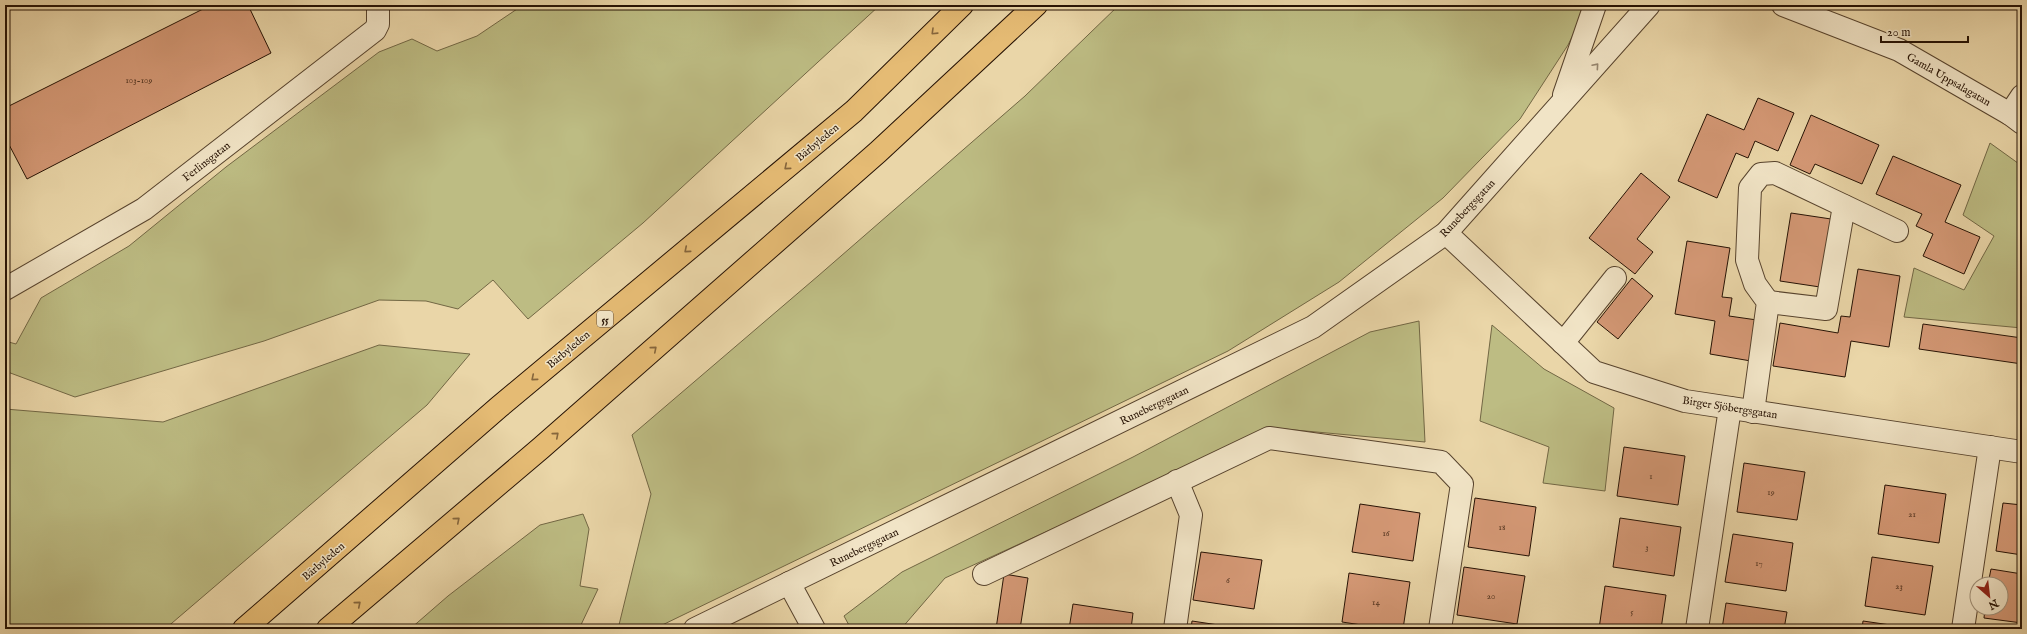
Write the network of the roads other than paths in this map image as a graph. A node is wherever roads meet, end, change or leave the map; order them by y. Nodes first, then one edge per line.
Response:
1 (378, 5) edge
2 (962, 5) edge
3 (1036, 5) edge
4 (1594, 5) edge
5 (1649, 5) edge
6 (1783, 5) edge
7 (2022, 96) edge
8 (1561, 105) junction
9 (2016, 118) edge
10 (1844, 206) junction
11 (1897, 231) dead end
12 (1446, 233) junction
13 (1615, 278) dead end
14 (5, 289) edge
15 (1768, 302) junction
16 (1563, 343) junction
17 (1730, 408) junction
18 (1753, 412) junction
19 (1990, 447) junction
20 (2022, 452) edge
21 (1176, 482) junction
22 (984, 574) dead end
23 (789, 583) junction
24 (244, 629) edge
25 (328, 629) edge
26 (695, 629) edge
27 (814, 629) edge
28 (1175, 629) edge
29 (1440, 629) edge
30 (1697, 629) edge
31 (1963, 629) edge

1 - 14 street, Ferlinsgatan
2 -> 24 main road, Bärbyleden / 55
25 -> 3 main road
4 - 8 street, Runebergsgatan
8 -> 5 street, Runebergsgatan
6 - 9 street, Gamla Uppsalagatan
7 - 9 street
8 - 12 street, Runebergsgatan
10 - 11 street
10 - 15 street
10 - 15 street
12 - 16 street, Birger Sjöbergsgatan
12 - 23 street, Runebergsgatan
13 - 16 street
15 - 18 street
16 - 17 street, Birger Sjöbergsgatan
17 - 18 street, Birger Sjöbergsgatan
17 - 30 street
18 - 19 street, Birger Sjöbergsgatan
19 - 20 street, Birger Sjöbergsgatan
19 - 31 street
21 - 22 street
21 - 28 street
21 - 29 street
23 - 26 street, Runebergsgatan
23 - 27 street

